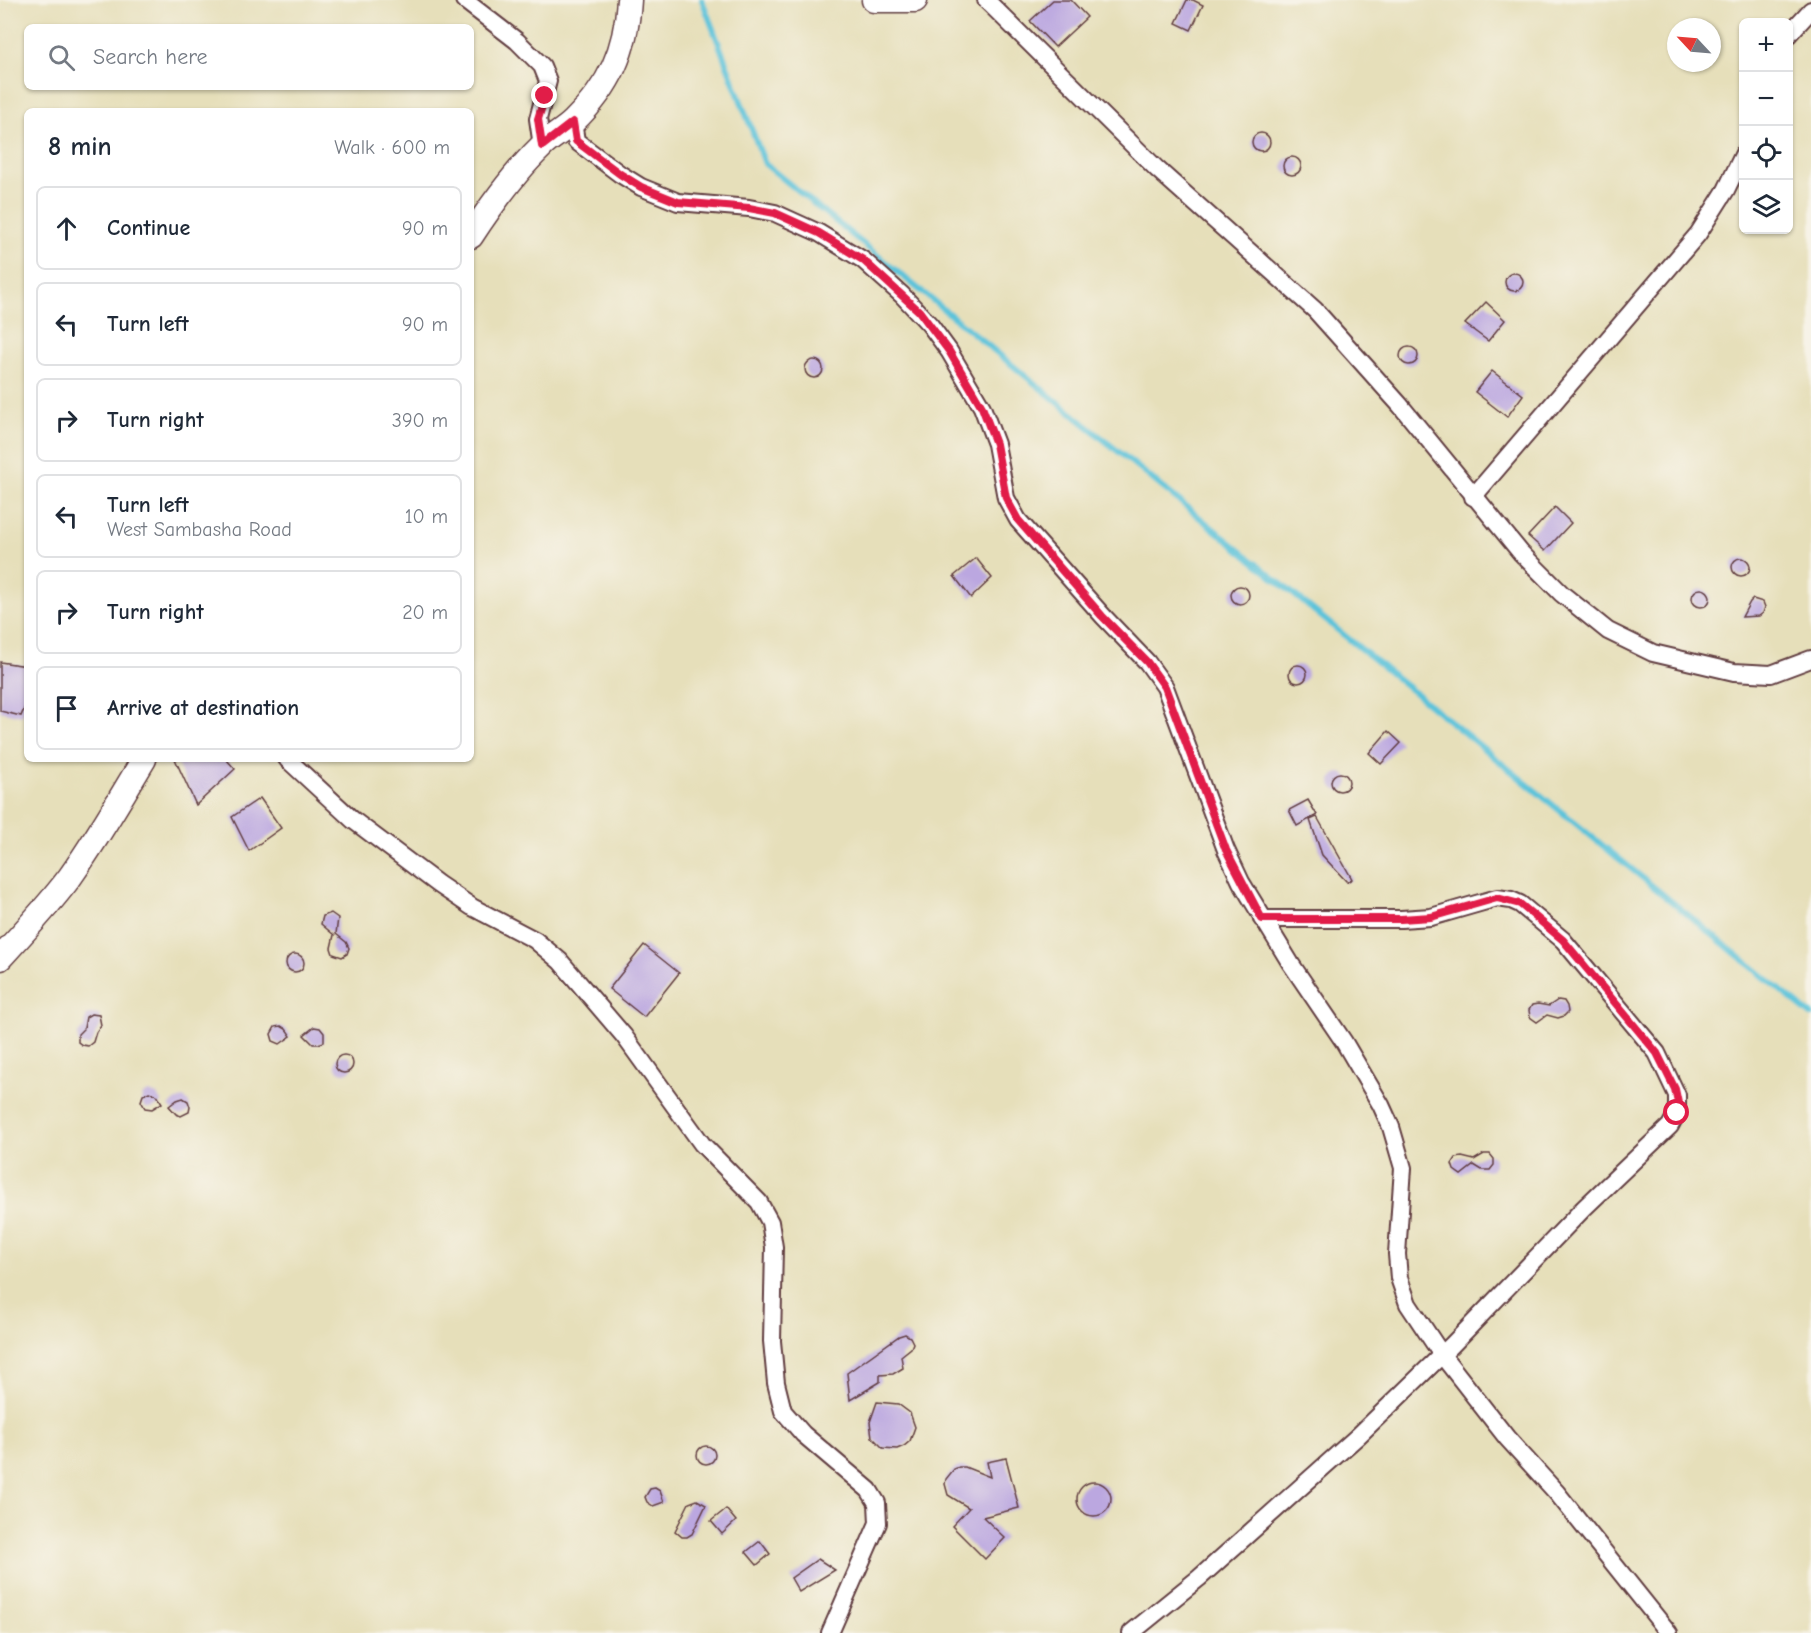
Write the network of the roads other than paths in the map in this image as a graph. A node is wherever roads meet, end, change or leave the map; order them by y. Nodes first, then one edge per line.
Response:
1 (464, 0) edge
2 (629, 0) edge
3 (874, 0) edge
4 (915, 0) edge
5 (986, 0) edge
6 (1811, 10) edge
7 (1793, 30) edge
8 (573, 122) junction
9 (542, 146) junction
10 (1739, 162) edge
11 (474, 232) edge
12 (1473, 497) junction
13 (1811, 659) edge
14 (142, 762) edge
15 (290, 762) edge
16 (1262, 919) junction
17 (0, 958) edge
18 (1442, 1354) junction
19 (831, 1633) edge
20 (1131, 1633) edge
21 (1669, 1633) edge

1 - 9 street
2 - 8 street
3 - 4 street
5 - 12 street
6 - 7 street
8 - 9 street
8 - 16 street
9 - 11 street
10 - 12 street
12 - 13 street
14 - 17 street
15 - 19 street
16 - 18 street
16 - 18 street
18 - 20 street
18 - 21 street

